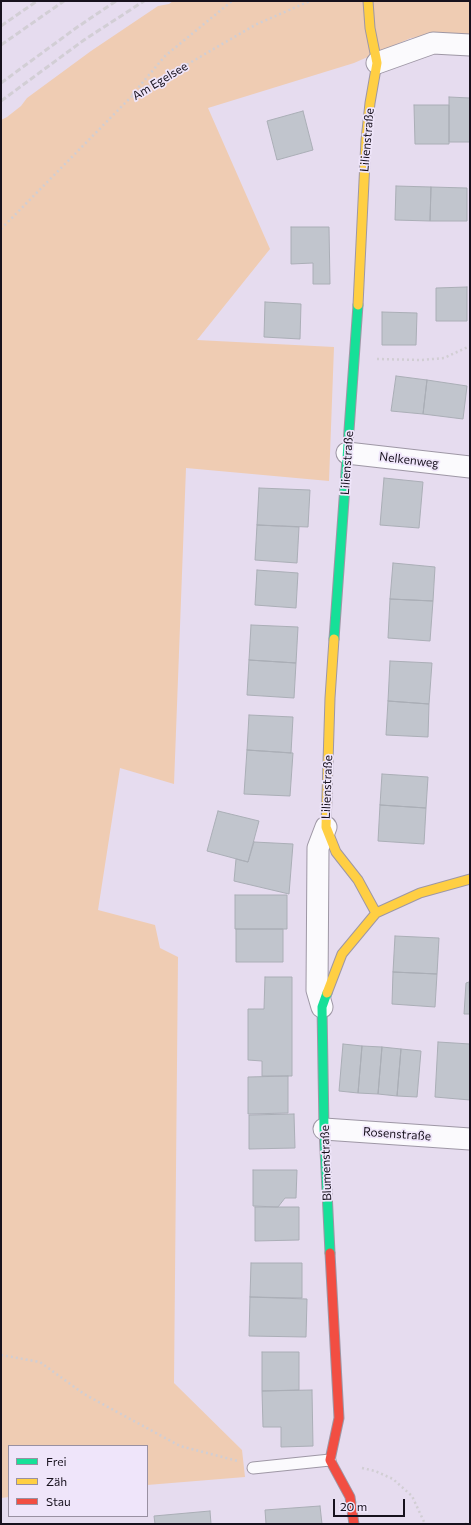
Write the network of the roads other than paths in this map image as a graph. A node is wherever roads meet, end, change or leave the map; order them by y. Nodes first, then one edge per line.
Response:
1 (368, 1) edge
2 (470, 45) edge
3 (377, 63) junction
4 (347, 452) junction
5 (470, 467) edge
6 (326, 827) junction
7 (470, 879) edge
8 (376, 913) junction
9 (322, 1008) junction
10 (324, 1129) junction
11 (470, 1139) edge
12 (330, 1460) junction
13 (254, 1468) road end
14 (354, 1524) edge

1 - 3 street, Lilienstraße
2 - 3 street
3 - 4 street, Lilienstraße
4 - 5 street, Nelkenweg
4 - 6 street, Lilienstraße
6 - 8 street, Lilienstraße
6 - 9 street
7 - 8 street, Blumenstraße
8 - 9 street, Blumenstraße
9 - 10 street, Blumenstraße
10 - 11 street, Rosenstraße
10 - 12 street, Blumenstraße
12 - 13 lane
12 - 14 street

